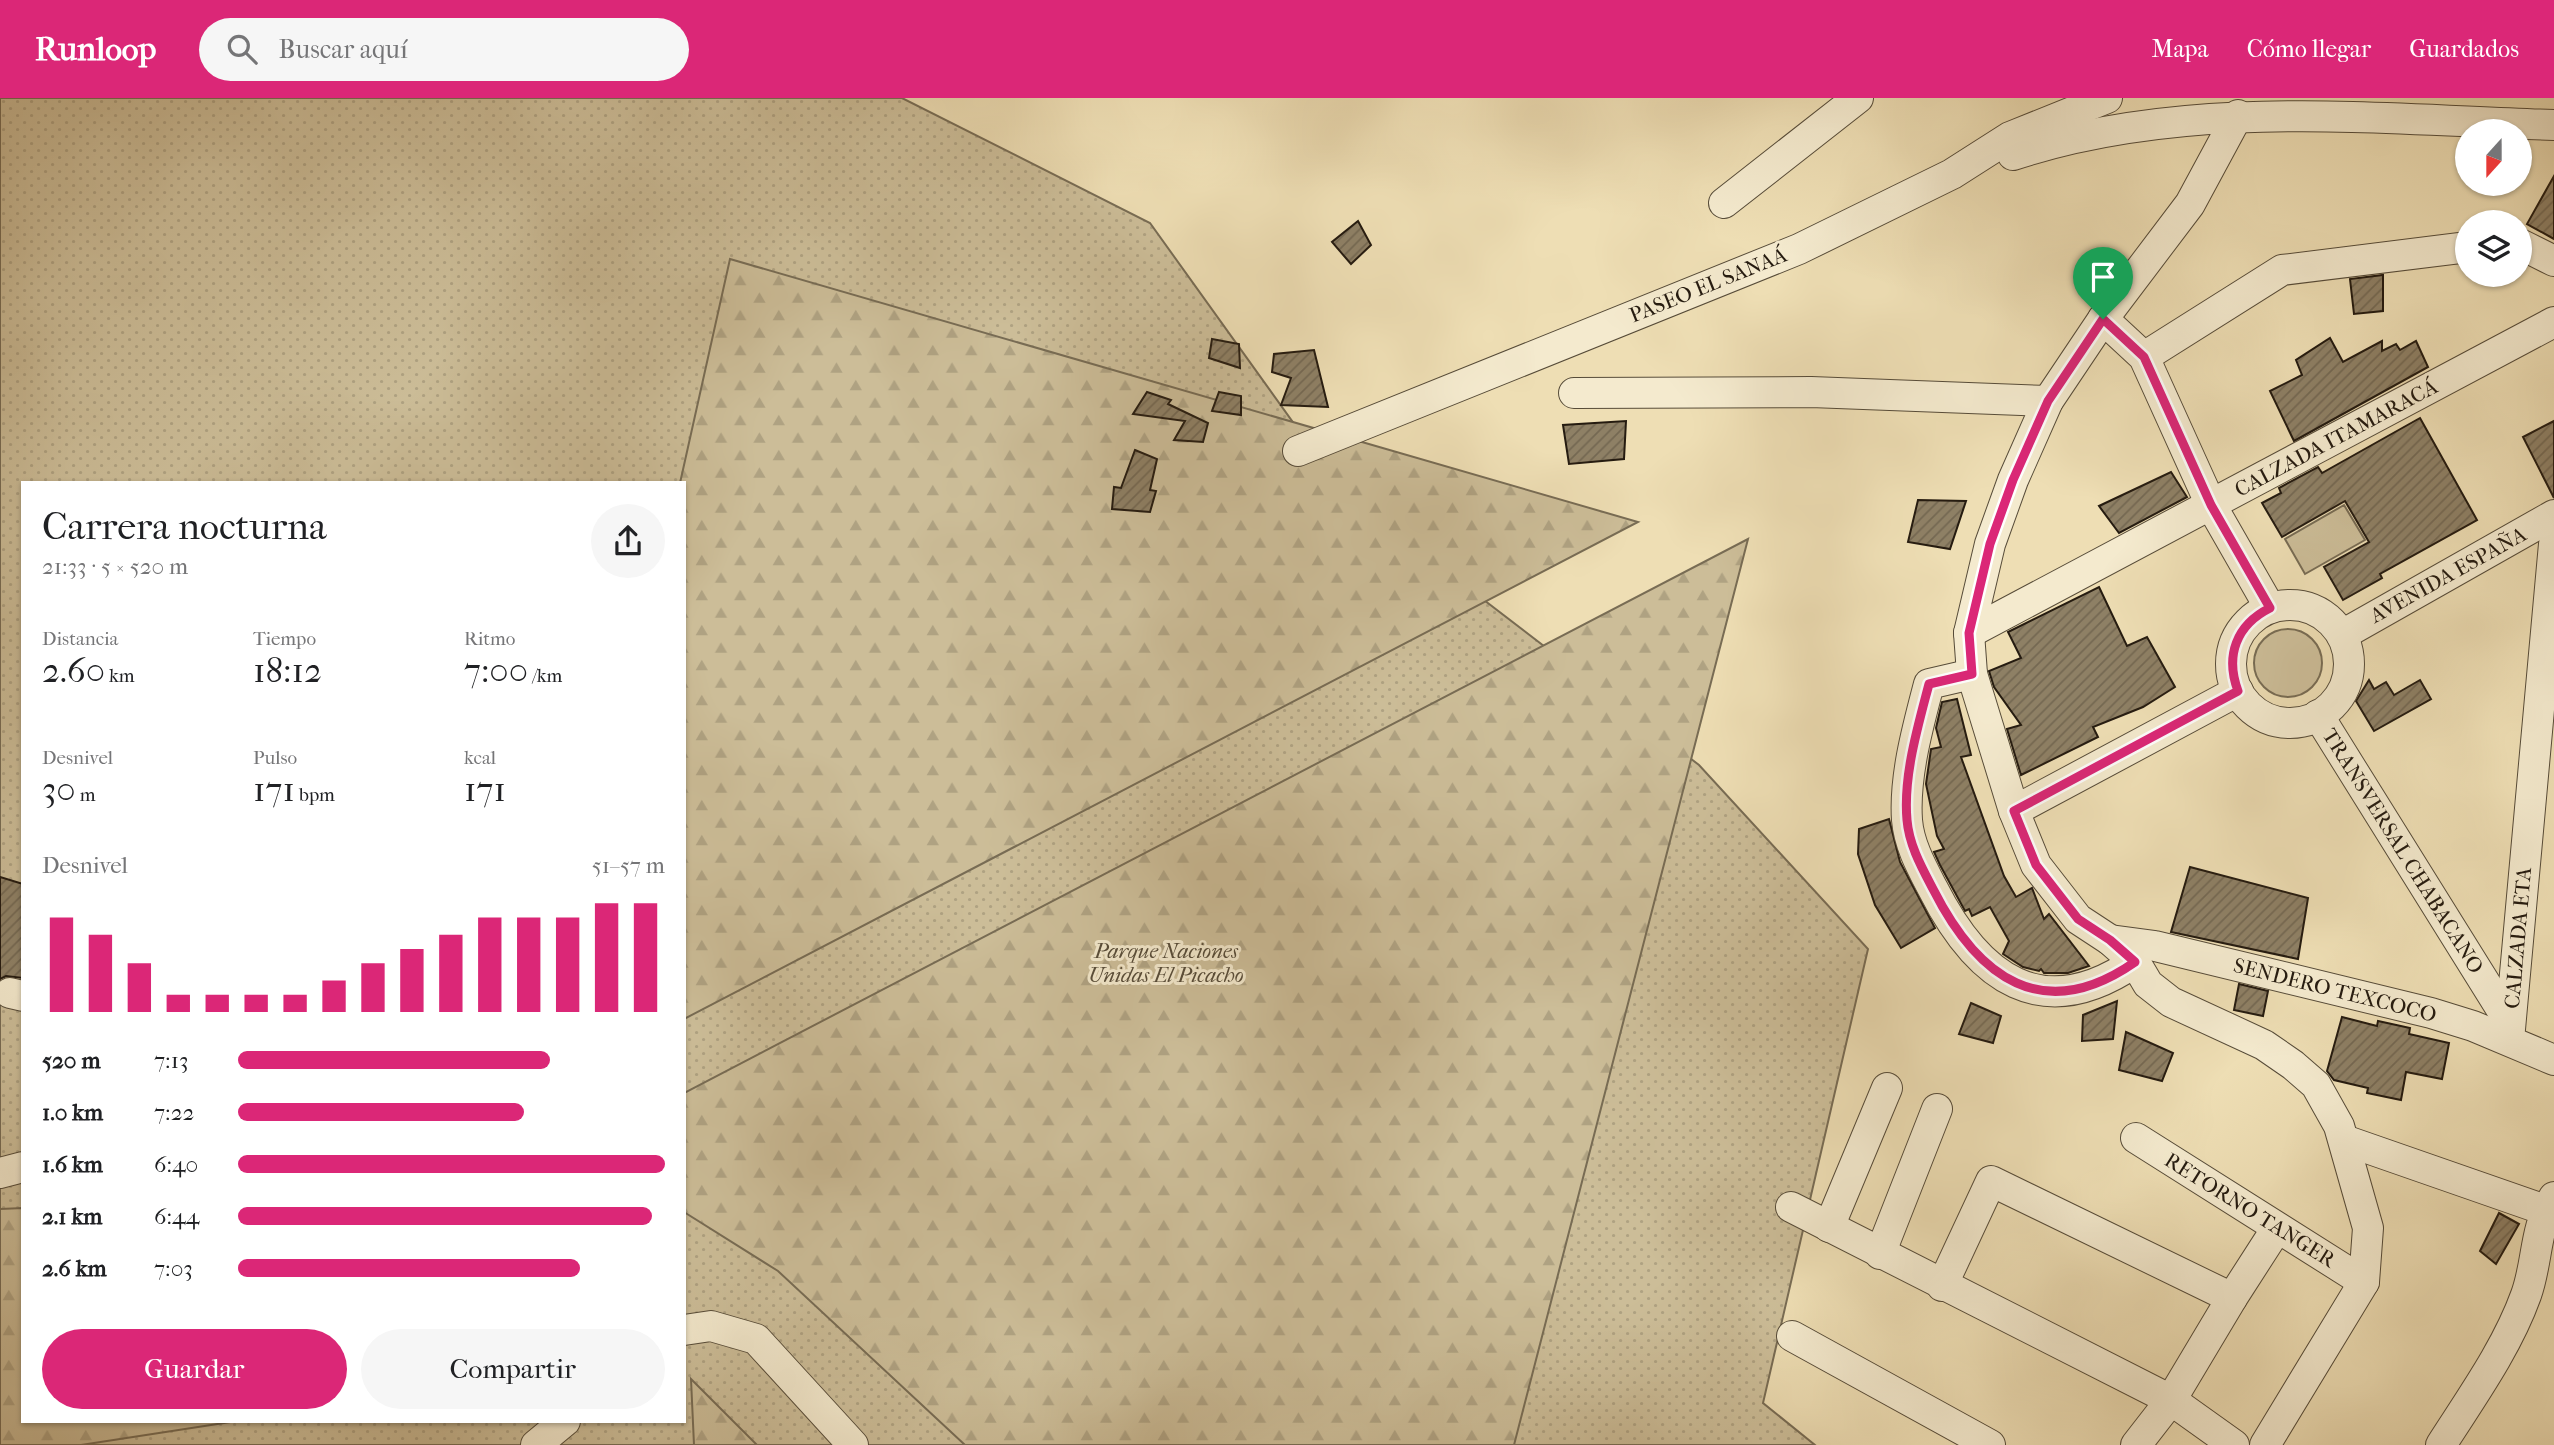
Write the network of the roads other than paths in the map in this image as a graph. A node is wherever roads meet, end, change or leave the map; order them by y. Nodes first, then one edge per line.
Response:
1 (1858, 98) edge
2 (2107, 98) edge
3 (2231, 107) edge
4 (2554, 125) edge
5 (1952, 174) junction
6 (1724, 202) dead end
7 (2455, 249) edge
8 (2532, 250) edge
9 (2554, 261) edge
10 (2103, 319) junction
11 (2554, 322) edge
12 (2144, 357) junction
13 (1574, 393) dead end
14 (2048, 401) junction
15 (1298, 451) dead end
16 (2211, 505) junction
17 (2554, 515) edge
18 (2554, 544) edge
19 (2270, 608) junction
20 (1969, 633) junction
21 (2342, 635) junction
22 (1972, 674) junction
23 (2238, 691) junction
24 (2318, 715) junction
25 (2545, 738) edge
26 (2014, 811) junction
27 (2110, 940) junction
28 (2135, 962) junction
29 (2510, 1032) junction
30 (2554, 1060) edge
31 (1887, 1088) dead end
32 (1937, 1109) dead end
33 (2136, 1138) dead end
34 (2344, 1140) junction
35 (21, 1168) edge
36 (0, 1173) edge
37 (2550, 1204) edge
38 (1791, 1207) dead end
39 (1829, 1227) junction
40 (2277, 1228) junction
41 (1880, 1254) junction
42 (2364, 1282) junction
43 (1942, 1286) junction
44 (2232, 1298) junction
45 (686, 1330) edge
46 (1792, 1336) dead end
47 (2171, 1400) junction
48 (563, 1423) edge
49 (536, 1445) edge
50 (853, 1445) edge
51 (1990, 1445) edge
52 (2136, 1445) edge
53 (2234, 1445) edge
54 (2265, 1445) edge
55 (2441, 1445) edge

1 - 6 street
2 - 5 street, PASEO EL SANAÁ
3 - 4 street
3 - 5 street
3 - 10 street
5 - 15 street, PASEO EL SANAÁ
7 - 12 street
8 - 9 street
10 - 12 street
10 - 14 street
11 - 16 street, CALZADA ITAMARACÁ
12 - 16 street
13 - 14 street
14 - 20 street
16 - 19 street
16 - 20 street, CALZADA ITAMARACÁ
17 - 21 street, AVENIDA ESPAÑA
18 - 25 street, CALZADA ETA
19 - 21 street
19 - 23 street
20 - 22 street
21 - 24 street
22 - 26 street
22 - 28 street
23 - 24 street
23 - 26 street
24 - 29 street, TRANSVERSAL CHABACANO
25 - 29 street, CALZADA ETA
26 - 27 street
27 - 28 street
27 - 29 street, SENDERO TEXCOCO
28 - 34 street
29 - 30 street, SENDERO TEXCOCO
31 - 39 street
32 - 41 street
33 - 40 street, RETORNO TANGER
34 - 37 street
34 - 42 street
35 - 36 street
37 - 55 street
38 - 39 street
39 - 41 street
40 - 42 street, RETORNO TANGER
40 - 44 street
41 - 43 street
42 - 54 street
43 - 44 street
43 - 47 street
44 - 47 street
45 - 50 street
46 - 51 street
47 - 52 street
47 - 53 street
48 - 49 street

